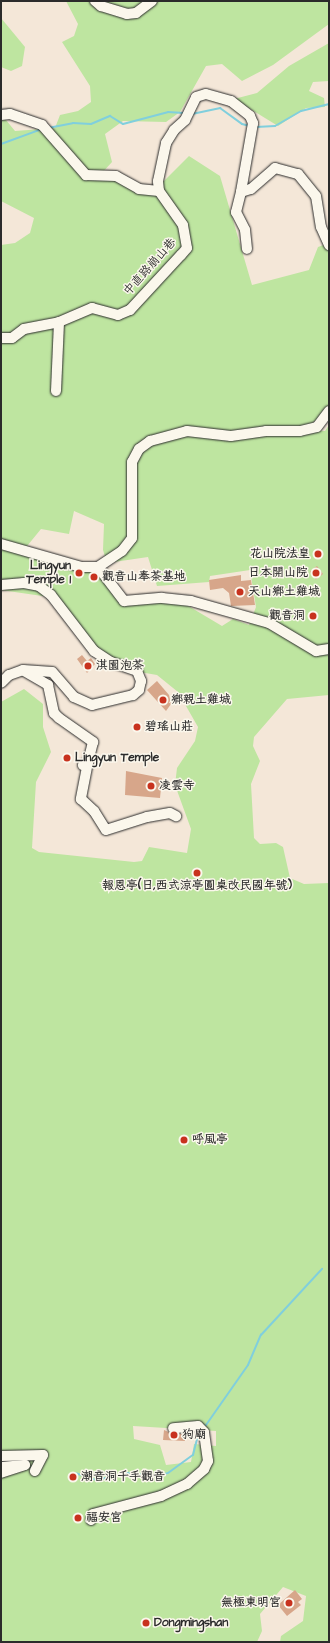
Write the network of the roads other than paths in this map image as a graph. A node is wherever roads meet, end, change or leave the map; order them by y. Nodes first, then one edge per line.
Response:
1 (95, 1) edge
2 (152, 1) edge
3 (1, 115) edge
4 (159, 191) junction
5 (242, 192) junction
6 (329, 245) edge
7 (247, 249) dead end
8 (59, 322) junction
9 (1, 338) edge
10 (56, 391) dead end
11 (329, 411) edge
12 (1, 544) edge
13 (98, 566) junction
14 (1, 585) edge
15 (329, 649) edge
16 (22, 670) junction
17 (1, 683) edge
18 (176, 816) dead end
19 (173, 1428) dead end
20 (1, 1456) edge
21 (1, 1466) edge
22 (35, 1471) dead end
23 (1, 1473) edge
24 (91, 1520) dead end

1 - 2 street
3 - 4 street
4 - 5 street
4 - 8 street, 中直路崩山巷
5 - 6 street
5 - 7 street
8 - 9 street, 中直路崩山巷
8 - 10 street
11 - 13 street
12 - 13 street
13 - 15 street
14 - 16 street
16 - 17 street
16 - 18 street
19 - 24 street
20 - 22 street
21 - 23 street

